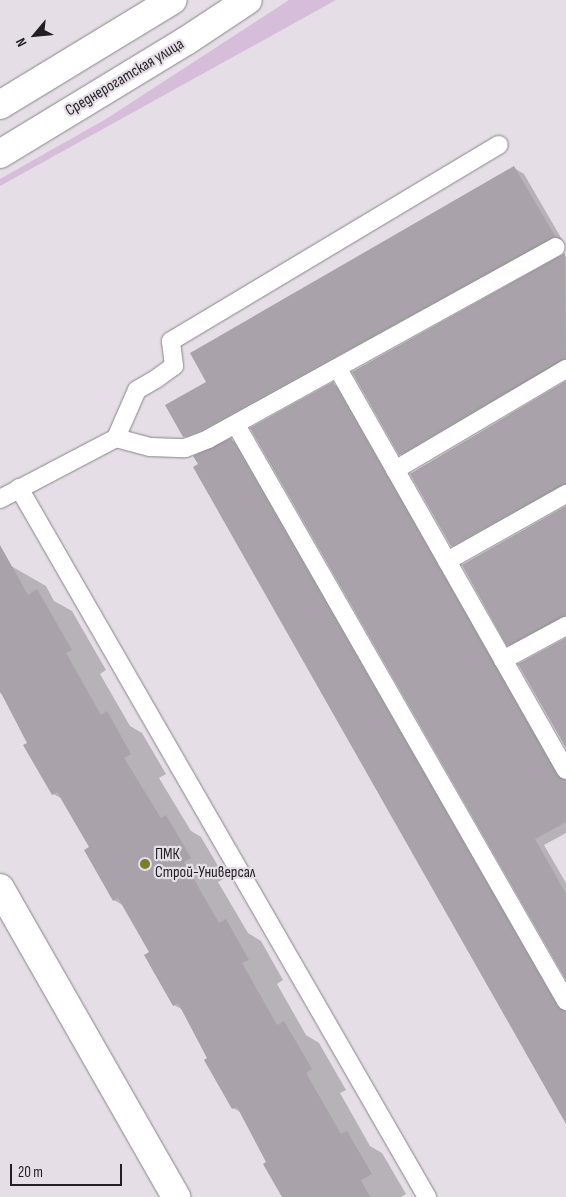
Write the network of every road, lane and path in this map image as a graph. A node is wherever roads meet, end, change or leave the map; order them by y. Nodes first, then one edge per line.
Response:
1 (173, 0) edge
2 (248, 0) edge
3 (0, 105) edge
4 (499, 145) dead end
5 (0, 154) edge
6 (556, 247) dead end
7 (338, 369) junction
8 (566, 369) edge
9 (236, 425) junction
10 (116, 438) junction
11 (395, 470) junction
12 (19, 488) junction
13 (566, 494) edge
14 (0, 499) edge
15 (447, 561) junction
16 (566, 626) edge
17 (504, 660) junction
18 (564, 762) edge
19 (0, 888) edge
20 (566, 1001) edge
21 (176, 1197) edge
22 (427, 1197) edge

1 - 3 street
2 - 5 street, Среднерогатская улица
4 - 10 lane
6 - 7 lane
7 - 9 lane
7 - 11 lane
8 - 11 lane
9 - 10 lane
9 - 20 lane
10 - 12 lane
11 - 15 lane
12 - 14 lane
12 - 22 lane
13 - 15 lane
15 - 17 lane
16 - 17 lane
17 - 18 lane
19 - 21 street

